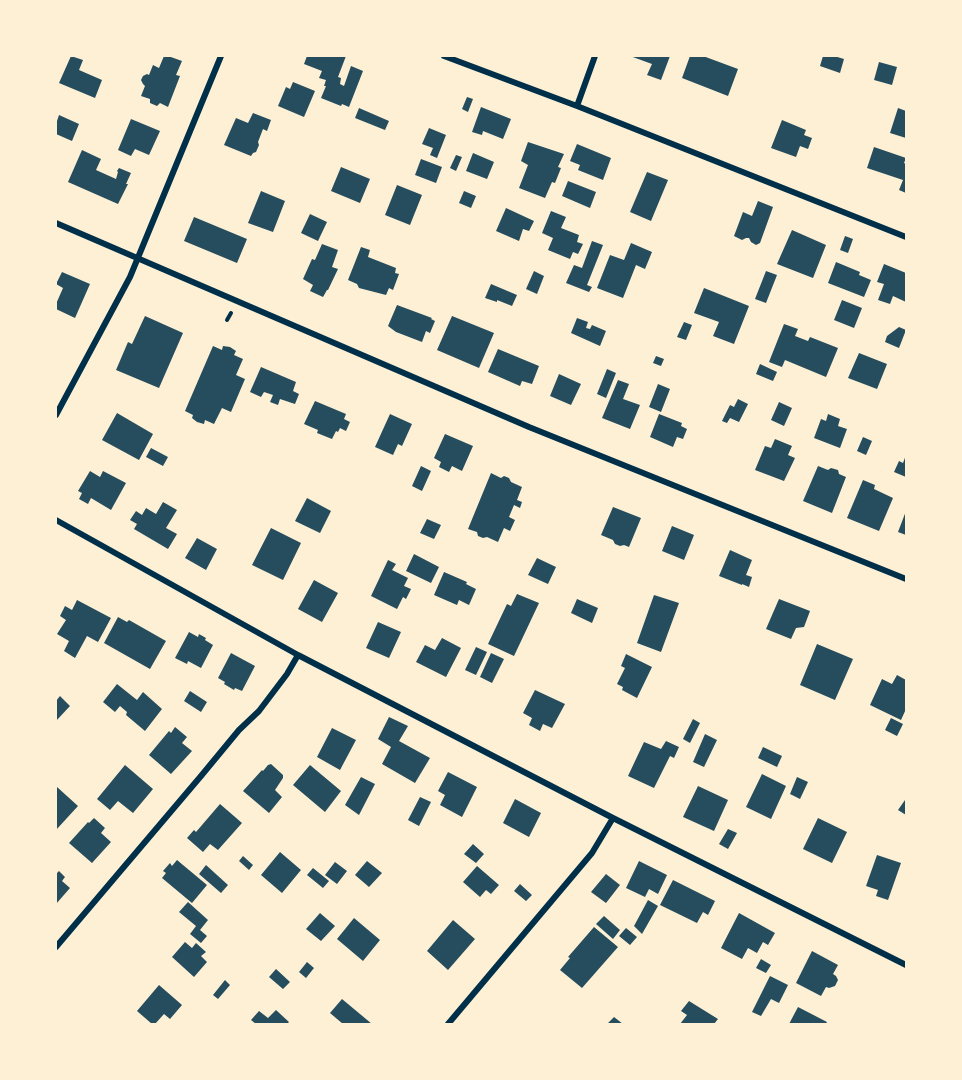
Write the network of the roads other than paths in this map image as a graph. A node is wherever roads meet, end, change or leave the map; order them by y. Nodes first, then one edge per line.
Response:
1 (220, 56) edge
2 (444, 56) edge
3 (595, 56) edge
4 (577, 106) junction
5 (56, 223) edge
6 (906, 237) edge
7 (138, 259) junction
8 (56, 415) edge
9 (56, 520) edge
10 (906, 579) edge
11 (298, 655) junction
12 (614, 818) junction
13 (56, 947) edge
14 (906, 965) edge
15 (448, 1024) edge

1 - 7 street
2 - 4 street
3 - 4 street
4 - 6 street
5 - 7 street
7 - 8 street
7 - 10 street
9 - 11 street
11 - 12 street
11 - 13 street
12 - 14 street
12 - 15 street

